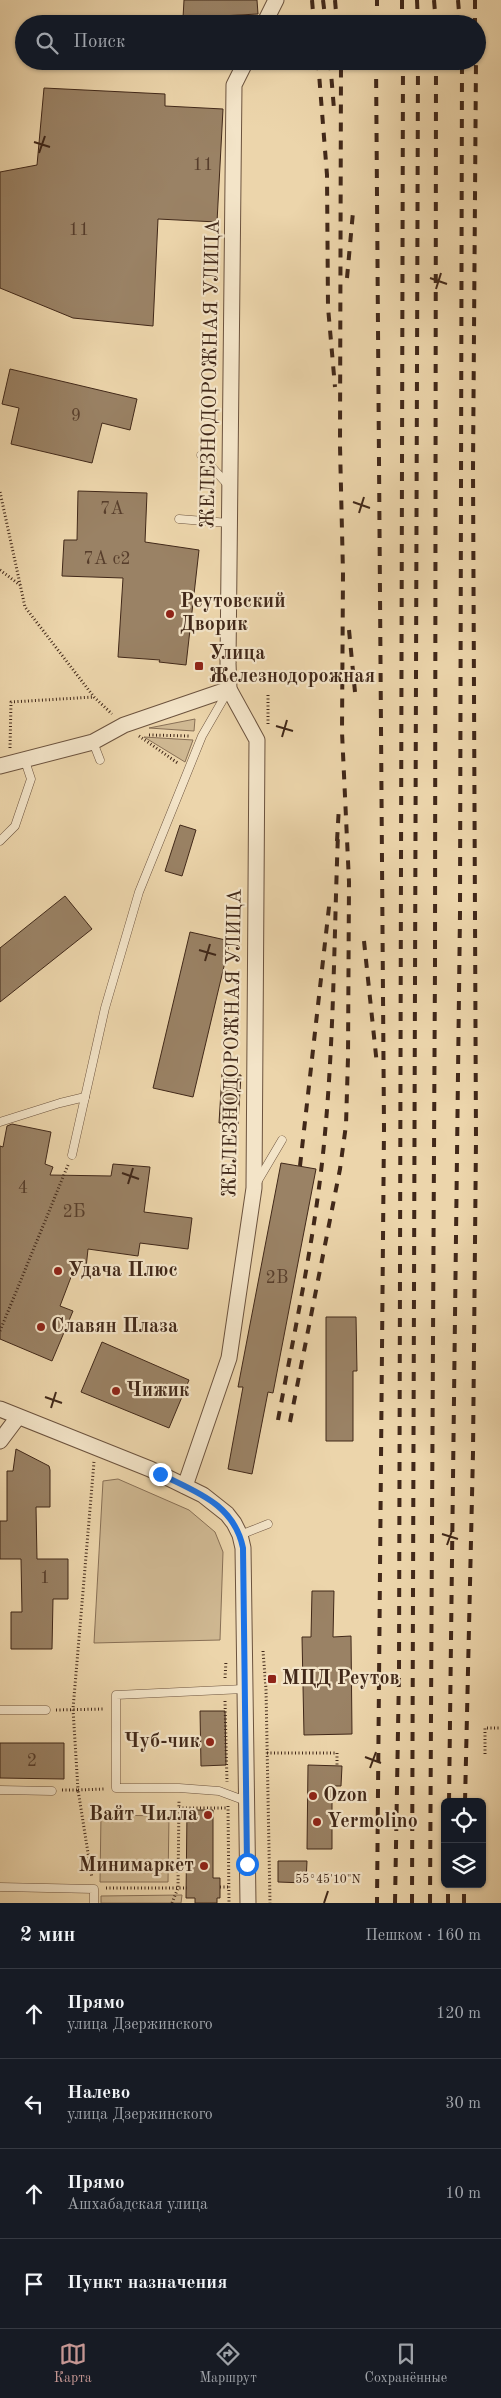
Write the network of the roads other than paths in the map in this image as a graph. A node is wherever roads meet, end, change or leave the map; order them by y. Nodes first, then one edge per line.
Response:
1 (276, 0) edge
2 (268, 15) edge
3 (242, 70) edge
4 (201, 455) dead end
5 (230, 486) junction
6 (180, 519) dead end
7 (229, 523) junction
8 (229, 689) junction
9 (93, 742) junction
10 (5, 760) edge
11 (100, 760) dead end
12 (26, 761) junction
13 (0, 841) edge
14 (85, 1097) junction
15 (0, 1122) edge
16 (282, 1140) dead end
17 (72, 1155) road end
18 (254, 1188) junction
19 (0, 1409) edge
20 (18, 1417) junction
21 (0, 1441) edge
22 (185, 1486) junction
23 (268, 1524) dead end
24 (240, 1535) junction
25 (244, 1689) junction
26 (0, 1710) edge
27 (46, 1710) dead end
28 (0, 1790) edge
29 (52, 1791) road end
30 (246, 1802) junction
31 (0, 1887) edge
32 (94, 1903) edge
33 (248, 1903) edge

1 - 2 street
3 - 5 street, ЖЕЛЕЗНОДОРОЖНАЯ УЛИЦА
4 - 5 lane
5 - 7 street, ЖЕЛЕЗНОДОРОЖНАЯ УЛИЦА
6 - 7 lane
7 - 8 street, ЖЕЛЕЗНОДОРОЖНАЯ УЛИЦА
8 - 9 street
8 - 14 lane
8 - 18 street, ЖЕЛЕЗНОДОРОЖНАЯ УЛИЦА
9 - 11 lane
9 - 12 street
10 - 12 street
12 - 13 lane
14 - 15 lane
14 - 17 lane
16 - 18 lane
18 - 22 street, ЖЕЛЕЗНОДОРОЖНАЯ УЛИЦА
19 - 20 street
20 - 21 street
20 - 22 street
22 - 24 street
23 - 24 lane
24 - 25 street
25 - 30 street
25 - 30 lane
26 - 27 lane
28 - 29 lane
30 - 33 street
31 - 32 lane

